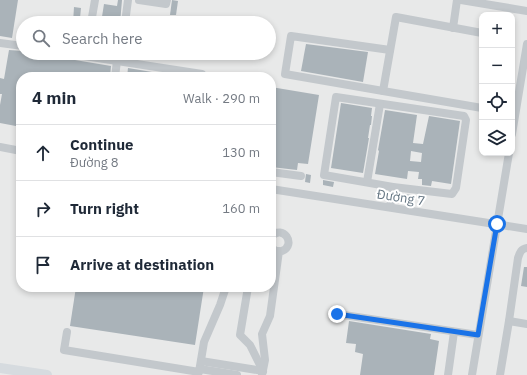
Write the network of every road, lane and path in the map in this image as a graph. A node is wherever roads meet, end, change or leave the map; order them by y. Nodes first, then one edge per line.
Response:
1 (95, 0) edge
2 (128, 0) edge
3 (139, 0) edge
4 (167, 0) edge
5 (457, 0) edge
6 (461, 0) edge
7 (527, 11) edge
8 (92, 16) edge
9 (126, 16) edge
10 (453, 28) junction
11 (479, 32) edge
12 (0, 43) edge
13 (527, 44) edge
14 (16, 45) edge
15 (390, 50) junction
16 (110, 60) edge
17 (117, 61) junction
18 (116, 72) edge
19 (189, 72) edge
20 (383, 91) junction
21 (380, 104) junction
22 (479, 107) edge
23 (514, 120) edge
24 (0, 147) edge
25 (16, 150) edge
26 (508, 156) edge
27 (276, 173) edge
28 (301, 176) dead end
29 (367, 182) junction
30 (392, 187) junction
31 (276, 190) edge
32 (390, 207) junction
33 (497, 224) junction
34 (527, 229) edge
35 (276, 234) edge
36 (527, 248) edge
37 (276, 250) edge
38 (279, 251) junction
39 (276, 273) edge
40 (224, 292) edge
41 (247, 292) edge
42 (273, 292) edge
43 (337, 314) dead end
44 (509, 322) junction
45 (527, 324) edge
46 (67, 332) dead end
47 (454, 332) junction
48 (478, 335) junction
49 (200, 365) junction
50 (0, 368) edge
51 (262, 373) edge
52 (47, 375) edge
53 (237, 375) edge
54 (448, 375) edge
55 (472, 375) edge
56 (500, 375) edge

1 - 8 street
2 - 9 street
3 - 4 street
5 - 10 street
6 - 7 street
10 - 11 street
10 - 15 street
12 - 14 street
13 - 23 street
15 - 20 street
15 - 20 street
16 - 17 street
17 - 18 street
17 - 19 street
20 - 22 street
21 - 29 street
21 - 29 street
21 - 30 street
24 - 25 street
26 - 33 street
27 - 28 street
29 - 30 street
30 - 32 street
31 - 32 street, Đường 7
32 - 33 street, Đường 7
33 - 34 street, Đường 7
33 - 48 street
35 - 38 street
36 - 44 street
37 - 38 street
38 - 39 street
40 - 49 street
41 - 51 street
42 - 51 street
43 - 47 street
44 - 45 street
44 - 56 street
46 - 49 street
47 - 48 street
47 - 54 street
48 - 55 street
49 - 51 street
49 - 53 street
50 - 52 main road

